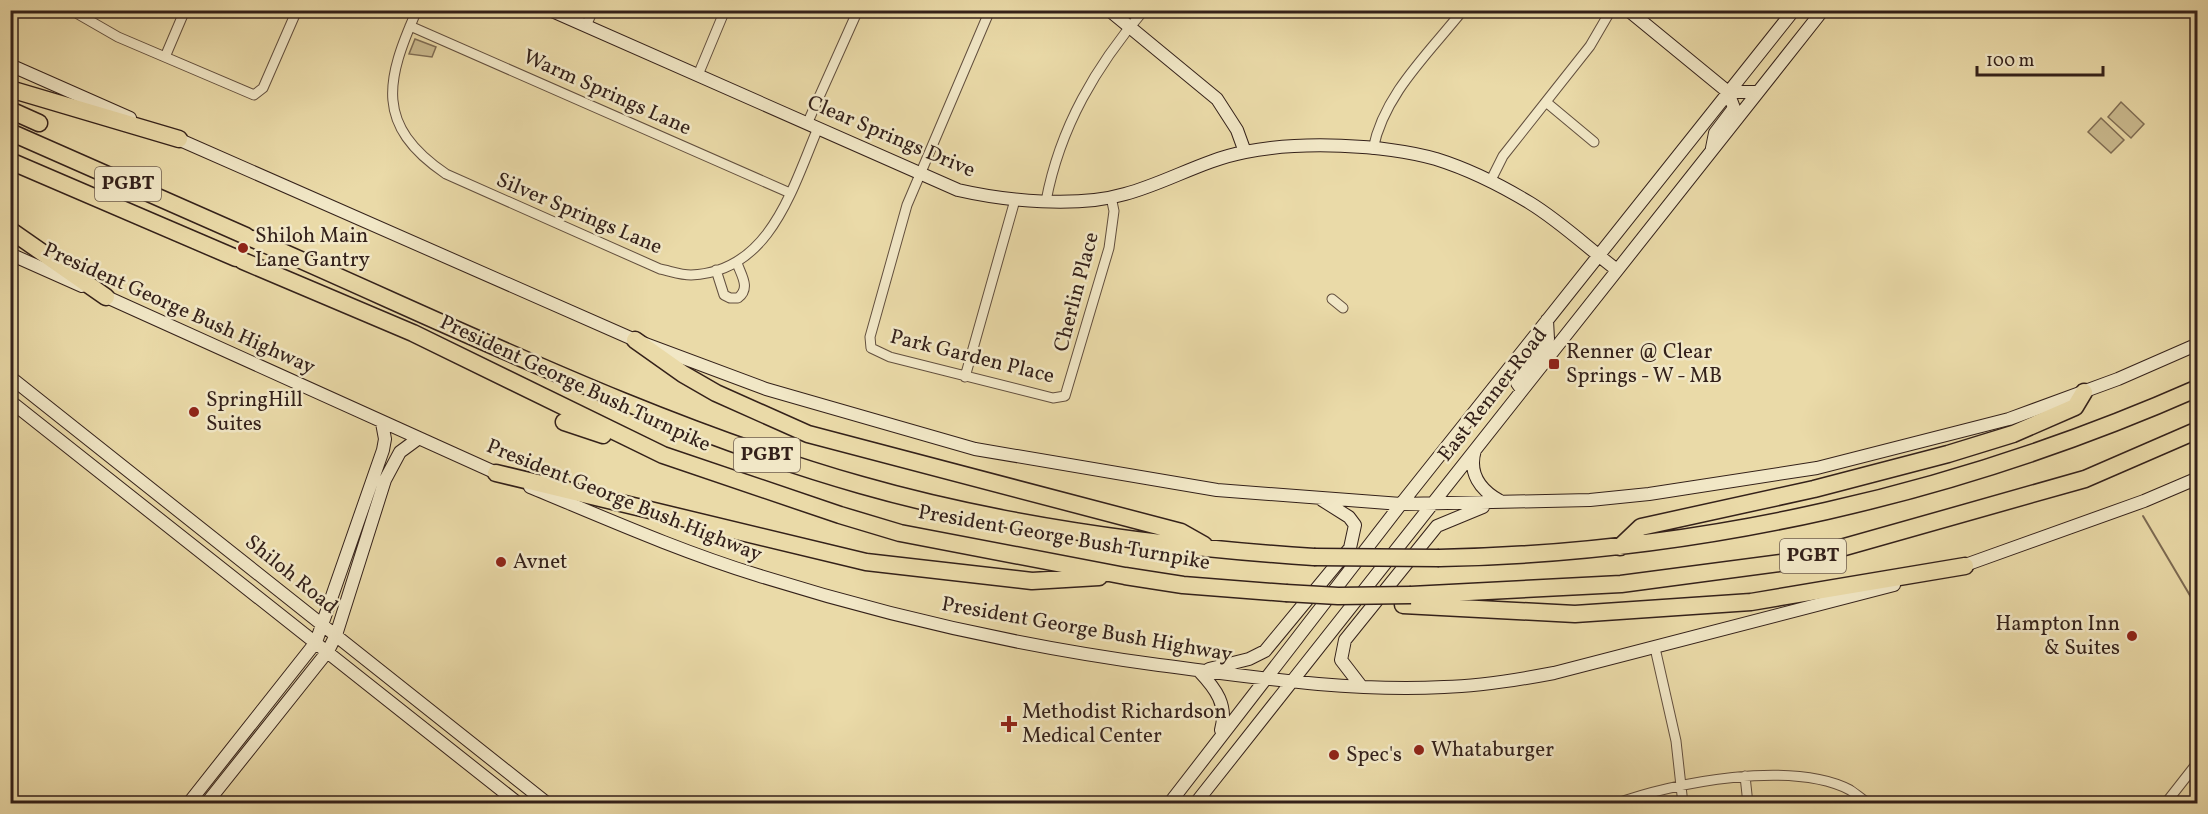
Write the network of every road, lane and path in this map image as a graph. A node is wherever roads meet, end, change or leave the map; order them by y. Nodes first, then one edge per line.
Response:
1 (185, 10) edge
2 (297, 10) edge
3 (417, 10) edge
4 (550, 10) edge
5 (593, 10) edge
6 (725, 10) edge
7 (858, 10) edge
8 (990, 10) edge
9 (1109, 10) edge
10 (1144, 10) edge
11 (1463, 10) edge
12 (1611, 10) edge
13 (1628, 10) edge
14 (1823, 10) edge
15 (1794, 11) edge
16 (77, 12) edge
17 (1811, 25) junction
18 (410, 26) junction
19 (586, 26) junction
20 (1130, 27) junction
21 (165, 57) junction
22 (10, 65) edge
23 (698, 75) junction
24 (10, 89) edge
25 (1728, 92) junction
26 (1758, 92) junction
27 (1546, 102) junction
28 (10, 110) edge
29 (39, 123) dead end
30 (812, 126) junction
31 (10, 132) edge
32 (179, 139) junction
33 (1594, 142) dead end
34 (1373, 149) junction
35 (1711, 151) junction
36 (1245, 152) junction
37 (10, 161) edge
38 (919, 173) junction
39 (1490, 182) junction
40 (790, 193) junction
41 (1111, 197) junction
42 (1015, 200) junction
43 (1046, 201) junction
44 (10, 230) edge
45 (10, 254) edge
46 (1598, 256) junction
47 (737, 263) junction
48 (716, 270) junction
49 (1617, 270) junction
50 (106, 297) junction
51 (1332, 299) dead end
52 (1343, 308) dead end
53 (1548, 321) junction
54 (635, 340) junction
55 (2198, 344) edge
56 (10, 377) edge
57 (965, 377) junction
58 (2198, 388) edge
59 (1521, 390) junction
60 (2084, 392) junction
61 (1065, 396) joint
62 (10, 401) edge
63 (564, 422) dead end
64 (382, 423) junction
65 (2198, 430) edge
66 (419, 438) junction
67 (1476, 448) junction
68 (663, 455) junction
69 (496, 473) junction
70 (2198, 478) edge
71 (1322, 499) junction
72 (1502, 501) junction
73 (169, 502) junction
74 (1432, 503) junction
75 (1401, 504) junction
76 (157, 515) junction
77 (366, 519) junction
78 (1620, 547) junction
79 (1213, 549) junction
80 (1965, 566) junction
81 (1125, 576) junction
82 (1407, 600) junction
83 (323, 626) junction
84 (336, 635) junction
85 (316, 642) junction
86 (1655, 648) junction
87 (328, 651) junction
88 (1199, 671) junction
89 (1264, 679) junction
90 (1292, 680) junction
91 (1361, 686) junction
92 (1219, 735) junction
93 (2194, 767) dead end
94 (1745, 776) junction
95 (1681, 786) junction
96 (188, 804) edge
97 (206, 804) edge
98 (519, 804) edge
99 (548, 804) edge
100 (1168, 804) edge
101 (1195, 804) edge
102 (1615, 804) edge
103 (1683, 804) edge
104 (1748, 804) edge
105 (1869, 804) edge
106 (2165, 804) edge

1 - 21 street
2 - 21 street
3 - 18 street, Silver Springs Lane
4 - 19 main road, Clear Springs Drive
5 - 19 street
6 - 23 street
7 - 30 street, Silver Springs Lane
8 - 38 street
9 - 20 main road
10 - 20 street
11 - 34 street
12 - 27 street
13 - 25 main road
14 - 17 main road, East Renner Road
15 - 17 main road
15 - 25 main road, East Renner Road
16 - 21 street
17 - 26 main road, East Renner Road
18 - 40 street, Warm Springs Lane
18 - 48 street, Silver Springs Lane
19 - 23 main road, Clear Springs Drive
20 - 36 main road
20 - 43 street
22 - 32 main road
23 - 30 main road, Clear Springs Drive
24 - 32 highway
25 - 26 main road
25 - 35 main road
25 - 46 main road, East Renner Road
26 - 35 main road, East Renner Road
27 - 33 street
27 - 39 street
28 - 29 highway
30 - 38 main road, Clear Springs Drive
30 - 40 street, Silver Springs Lane
31 - 79 highway, President George Bush Turnpike / PGBT
32 - 54 main road
34 - 36 main road, Clear Springs Drive
34 - 39 main road, Clear Springs Drive
35 - 49 main road, East Renner Road
36 - 41 main road, Clear Springs Drive
37 - 68 highway, President George Bush Turnpike / PGBT
38 - 42 main road, Clear Springs Drive
38 - 57 street, Park Garden Place
39 - 46 main road, Clear Springs Drive
40 - 47 street, Silver Springs Lane
41 - 43 main road, Clear Springs Drive
41 - 61 street, Cherlin Place
42 - 43 main road, Clear Springs Drive
42 - 57 street
44 - 50 highway
45 - 50 main road, President George Bush Highway
46 - 49 main road, Clear Springs Drive
46 - 53 main road, East Renner Road
47 - 48 street, Silver Springs Lane
47 - 48 street
49 - 59 main road, East Renner Road
50 - 64 main road, President George Bush Highway
51 - 52 street
53 - 59 main road
53 - 75 main road, East Renner Road
54 - 71 main road
54 - 79 highway
55 - 60 main road
56 - 73 main road, Shiloh Road
57 - 61 street, Park Garden Place
58 - 78 highway, President George Bush Turnpike / PGBT
59 - 67 main road, East Renner Road
60 - 72 main road
60 - 78 highway
62 - 76 main road, Shiloh Road
63 - 68 highway
64 - 66 main road, President George Bush Highway
64 - 77 main road
65 - 82 highway, PGBT
66 - 69 main road, President George Bush Highway
66 - 77 main road
67 - 72 main road
67 - 74 main road, East Renner Road
68 - 81 highway, President George Bush Turnpike / PGBT
69 - 81 highway
69 - 88 main road, President George Bush Highway
70 - 80 main road, President George Bush Highway
71 - 75 main road
71 - 88 main road
72 - 74 main road
72 - 91 main road
73 - 76 main road
73 - 83 main road, Shiloh Road
74 - 75 main road
74 - 90 main road, East Renner Road
75 - 89 main road, East Renner Road
76 - 85 main road, Shiloh Road
77 - 83 main road
77 - 84 main road
78 - 79 highway, President George Bush Turnpike / PGBT, bridge
80 - 82 highway
80 - 86 main road, President George Bush Highway
81 - 82 highway, President George Bush Turnpike / PGBT, bridge
83 - 84 main road, Shiloh Road
83 - 85 main road
84 - 87 main road
84 - 99 main road, Shiloh Road
85 - 87 main road, Shiloh Road
85 - 96 main road
86 - 91 main road, President George Bush Highway
86 - 95 street
87 - 97 main road
87 - 98 main road, Shiloh Road
88 - 89 main road, President George Bush Highway
88 - 92 main road
89 - 90 main road, President George Bush Highway
89 - 92 main road, East Renner Road
90 - 91 main road, President George Bush Highway
90 - 101 main road, East Renner Road
92 - 100 main road, East Renner Road
93 - 106 street
94 - 95 street
94 - 104 street
94 - 105 street
95 - 102 street
95 - 103 street

